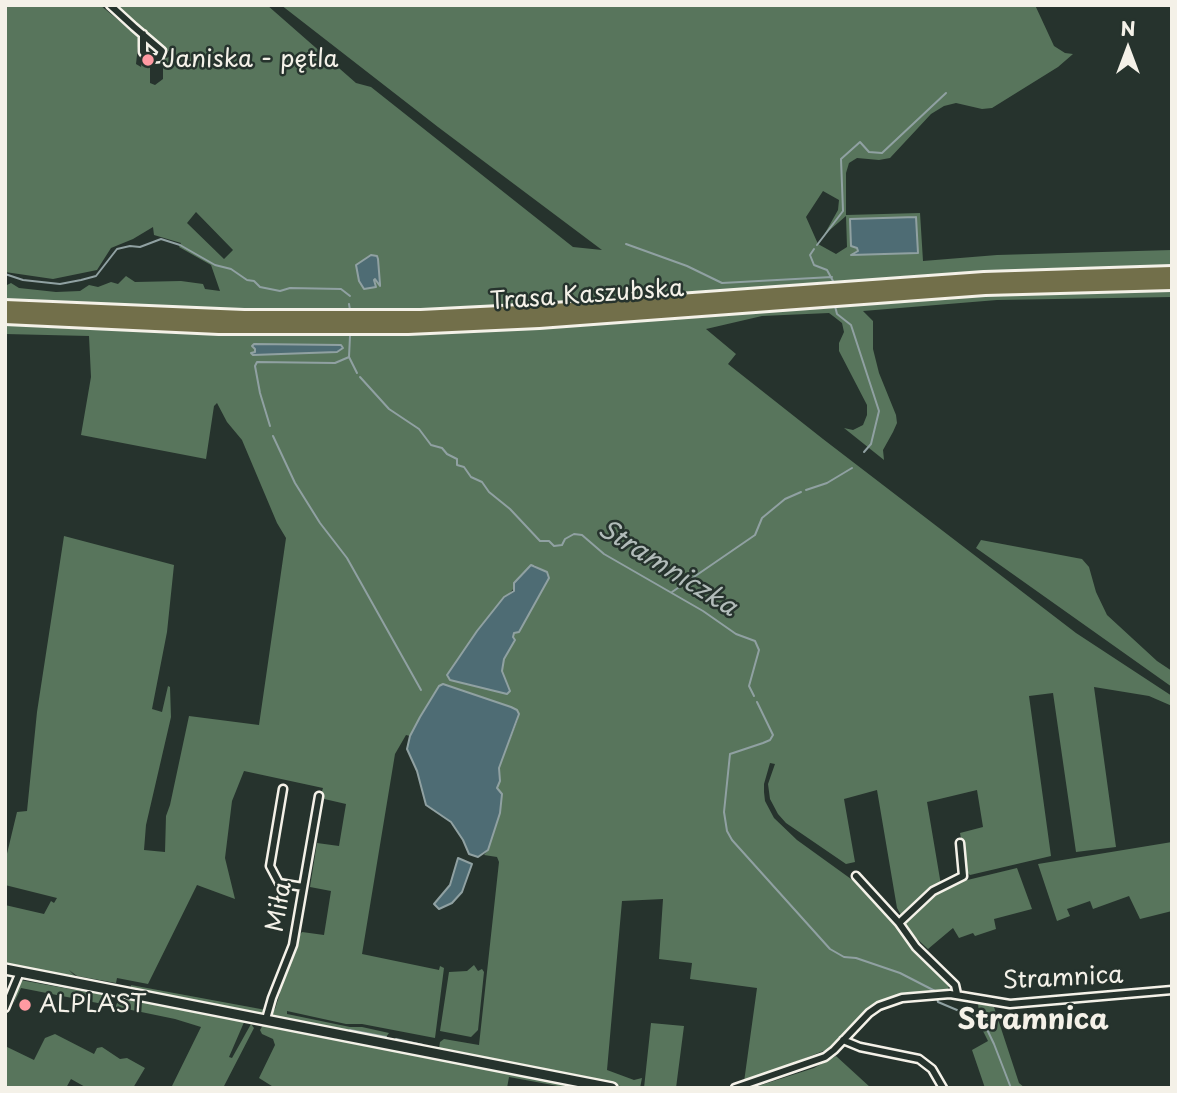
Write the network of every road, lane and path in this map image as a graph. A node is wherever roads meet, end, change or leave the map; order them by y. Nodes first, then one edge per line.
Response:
1 (110, 5) edge
2 (143, 34) dead end
3 (1172, 273) edge
4 (1172, 283) edge
5 (5, 307) edge
6 (5, 317) edge
7 (283, 789) dead end
8 (319, 796) dead end
9 (960, 843) dead end
10 (856, 876) dead end
11 (303, 887) junction
12 (898, 923) junction
13 (5, 969) edge
14 (20, 972) junction
15 (1172, 990) edge
16 (957, 994) junction
17 (5, 1008) edge
18 (266, 1019) junction
19 (844, 1040) junction
20 (612, 1088) edge
21 (735, 1088) edge
22 (943, 1088) edge

1 - 2 street
3 - 5 highway, Trasa Kaszubska
4 - 6 highway, Trasa Kaszubska
7 - 11 street
8 - 11 street, Miła
9 - 12 street
10 - 12 street
11 - 18 street, Miła
12 - 16 street
13 - 14 main road
14 - 17 street
14 - 18 main road
15 - 16 street, Stramnica
16 - 19 street, Stramnica
18 - 20 main road
19 - 21 street, Stramnica
19 - 22 street

